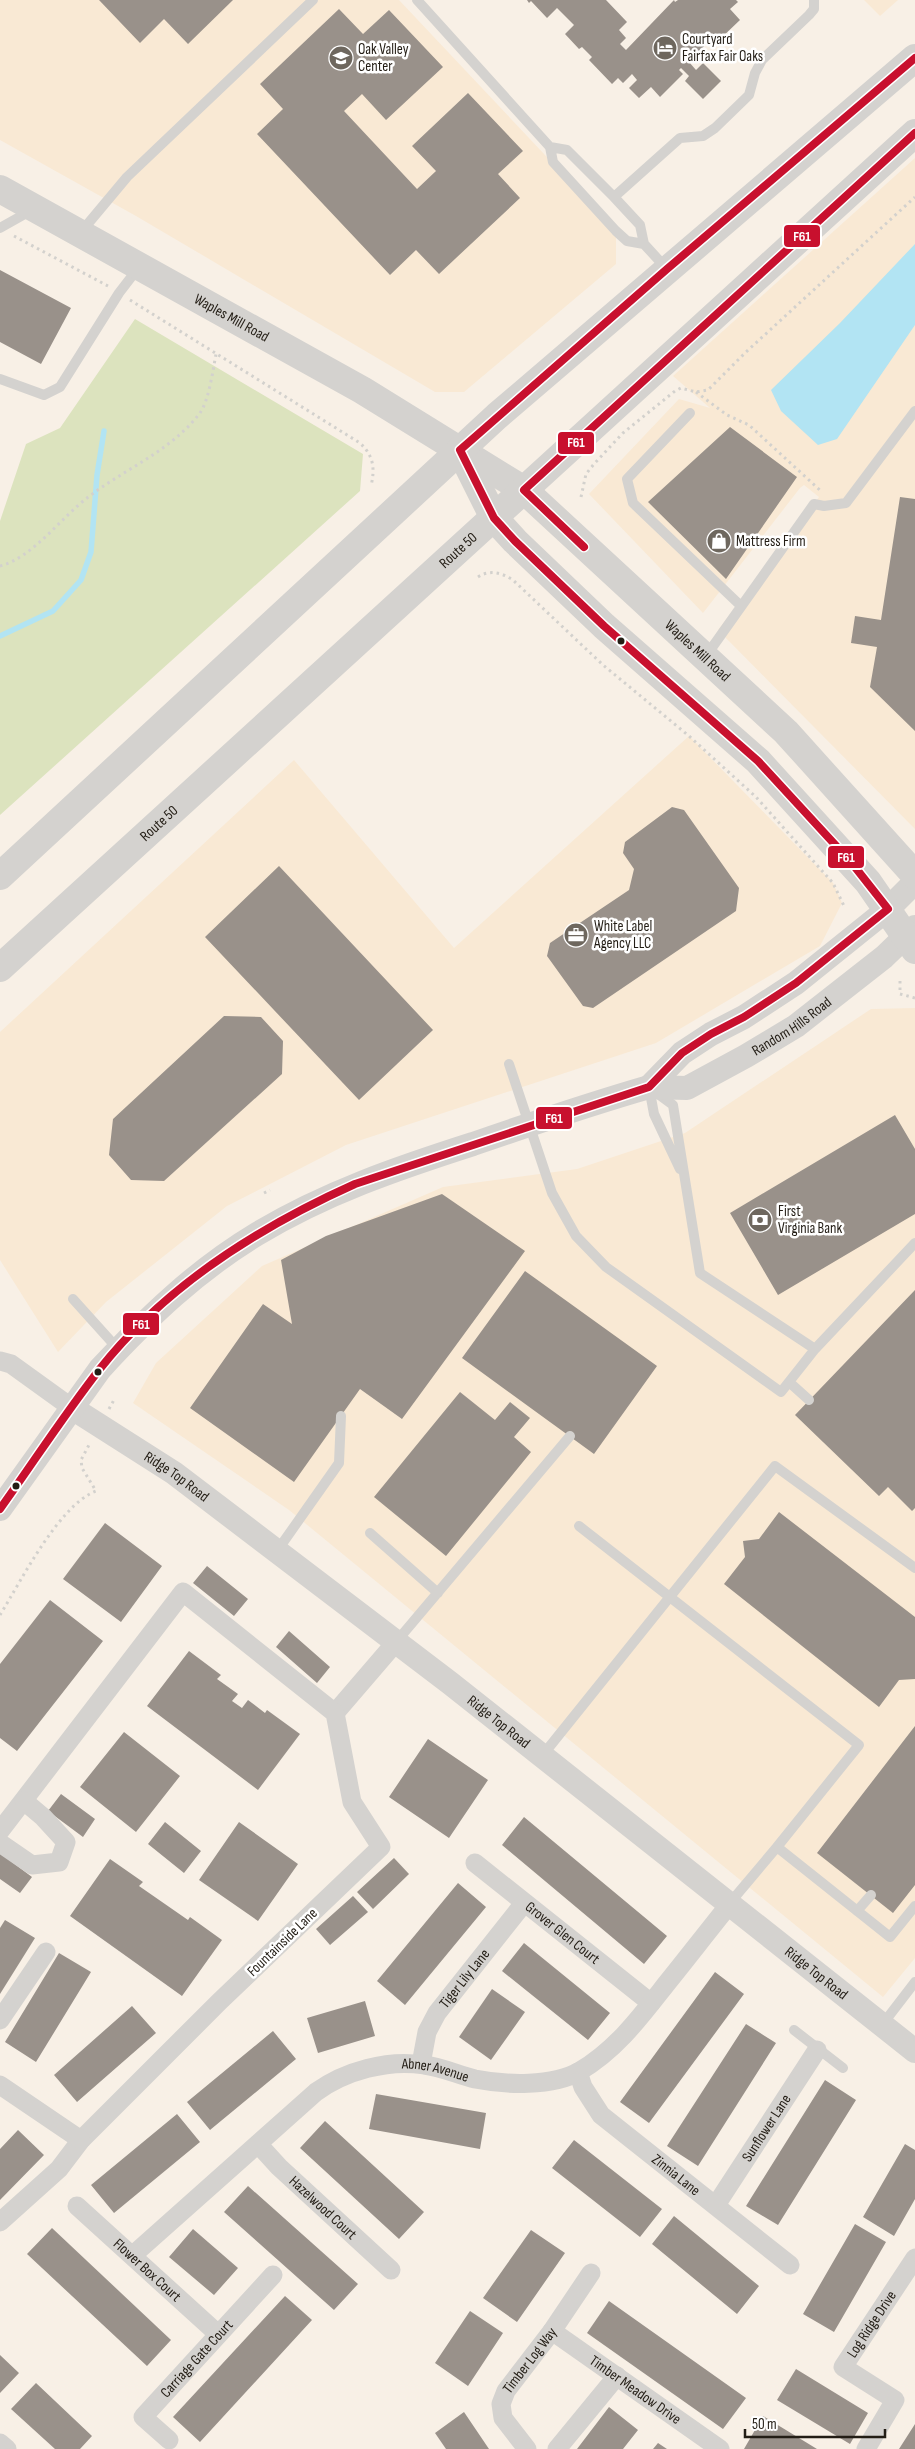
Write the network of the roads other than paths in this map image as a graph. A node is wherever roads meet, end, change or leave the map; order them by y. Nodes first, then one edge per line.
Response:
1 (313, 0) edge
2 (417, 0) edge
3 (814, 0) edge
4 (915, 58) edge
5 (915, 133) edge
6 (550, 147) junction
7 (0, 189) edge
8 (614, 197) junction
9 (36, 208) junction
10 (4, 230) edge
11 (81, 232) junction
12 (644, 244) junction
13 (140, 266) junction
14 (667, 269) junction
15 (0, 379) edge
16 (915, 411) edge
17 (690, 413) dead end
18 (460, 450) junction
19 (524, 490) junction
20 (494, 518) junction
21 (741, 606) junction
22 (706, 657) junction
23 (915, 875) edge
24 (0, 876) edge
25 (915, 882) edge
26 (888, 909) junction
27 (912, 937) edge
28 (0, 968) edge
29 (509, 1064) dead end
30 (649, 1087) junction
31 (528, 1125) junction
32 (685, 1178) junction
33 (915, 1244) edge
34 (73, 1299) dead end
35 (118, 1349) junction
36 (815, 1349) junction
37 (0, 1361) edge
38 (789, 1382) junction
39 (809, 1400) dead end
40 (72, 1408) junction
41 (341, 1416) dead end
42 (570, 1436) dead end
43 (0, 1509) edge
44 (580, 1526) dead end
45 (370, 1532) dead end
46 (276, 1552) junction
47 (915, 1568) edge
48 (438, 1593) junction
49 (670, 1597) junction
50 (396, 1642) junction
51 (335, 1713) junction
52 (542, 1756) junction
53 (24, 1801) junction
54 (0, 1830) edge
55 (0, 1843) edge
56 (777, 1847) junction
57 (475, 1863) dead end
58 (871, 1895) dead end
59 (524, 1903) junction
60 (729, 1905) junction
61 (915, 1906) edge
62 (857, 1911) junction
63 (46, 1952) dead end
64 (915, 1982) edge
65 (651, 2003) junction
66 (0, 2020) edge
67 (881, 2026) junction
68 (794, 2030) dead end
69 (817, 2050) junction
70 (915, 2051) edge
71 (421, 2064) junction
72 (843, 2068) dead end
73 (578, 2072) junction
74 (0, 2085) edge
75 (81, 2140) junction
76 (258, 2144) junction
77 (716, 2205) junction
78 (77, 2206) dead end
79 (0, 2222) edge
80 (133, 2255) junction
81 (915, 2258) edge
82 (790, 2265) dead end
83 (391, 2270) dead end
84 (591, 2273) dead end
85 (273, 2275) dead end
86 (552, 2330) junction
87 (218, 2334) junction
88 (617, 2376) junction
89 (169, 2440) dead end
90 (0, 2443) edge
91 (6, 2449) edge
92 (527, 2449) edge
93 (557, 2449) edge
94 (720, 2449) edge
95 (866, 2449) edge

1 - 11 lane
2 - 6 lane
3 - 8 lane
4 - 14 main road
5 - 19 main road, Route 50
6 - 8 lane
6 - 12 lane
7 - 9 main road, Waples Mill Road
8 - 12 lane
9 - 10 lane
9 - 11 main road, Waples Mill Road
11 - 13 main road, Waples Mill Road
12 - 14 lane
13 - 15 lane
13 - 18 main road, Waples Mill Road
14 - 18 main road
16 - 21 lane
17 - 21 lane
18 - 19 main road, Waples Mill Road
18 - 20 main road
18 - 24 main road
19 - 20 main road, Route 50
19 - 22 main road, Waples Mill Road
20 - 26 main road
20 - 28 main road, Route 50
21 - 22 lane
22 - 23 main road, Waples Mill Road
25 - 26 street, Random Hills Road
26 - 27 main road
26 - 30 street, Random Hills Road
27 - 30 street, Random Hills Road
29 - 31 lane
30 - 31 street, Random Hills Road
30 - 32 lane
30 - 32 lane
31 - 35 street, Random Hills Road
31 - 38 lane
32 - 36 lane
33 - 36 lane
34 - 35 lane
35 - 40 street, Random Hills Road
36 - 38 lane
37 - 40 street
38 - 39 lane
40 - 43 street, Random Hills Road
40 - 46 street, Ridge Top Road
41 - 46 lane
42 - 48 lane
44 - 49 lane
45 - 48 lane
46 - 50 street, Ridge Top Road
47 - 49 lane
48 - 50 lane
49 - 52 lane
49 - 56 lane
50 - 51 street
50 - 52 street, Ridge Top Road
51 - 53 street
51 - 75 street, Fountainside Lane
52 - 60 street, Ridge Top Road
53 - 54 street
53 - 55 street
56 - 60 lane
56 - 62 lane
57 - 59 street, Grover Glen Court
58 - 62 lane
59 - 65 street, Grover Glen Court
59 - 71 street, Tiger Lily Lane
60 - 65 street, Abner Avenue
60 - 67 street, Ridge Top Road
61 - 62 lane
63 - 66 street
64 - 67 lane
65 - 73 street, Abner Avenue
67 - 70 street, Ridge Top Road
68 - 69 lane
69 - 72 lane
69 - 77 street, Sunflower Lane
71 - 73 street, Abner Avenue
71 - 76 street, Abner Avenue
73 - 77 street, Zinnia Lane
74 - 75 street
75 - 79 street, Fountainside Lane
76 - 80 street, Abner Avenue
76 - 83 street, Hazelwood Court
77 - 82 street, Zinnia Lane
78 - 80 street, Flower Box Court
80 - 87 street, Flower Box Court
81 - 95 street, Log Ridge Drive
84 - 86 street, Timber Log Way
85 - 87 street, Carriage Gate Court
86 - 88 street, Timber Meadow Drive
86 - 92 street, Timber Log Way
87 - 89 street, Carriage Gate Court
88 - 93 street
88 - 94 street, Timber Meadow Drive
90 - 91 street

